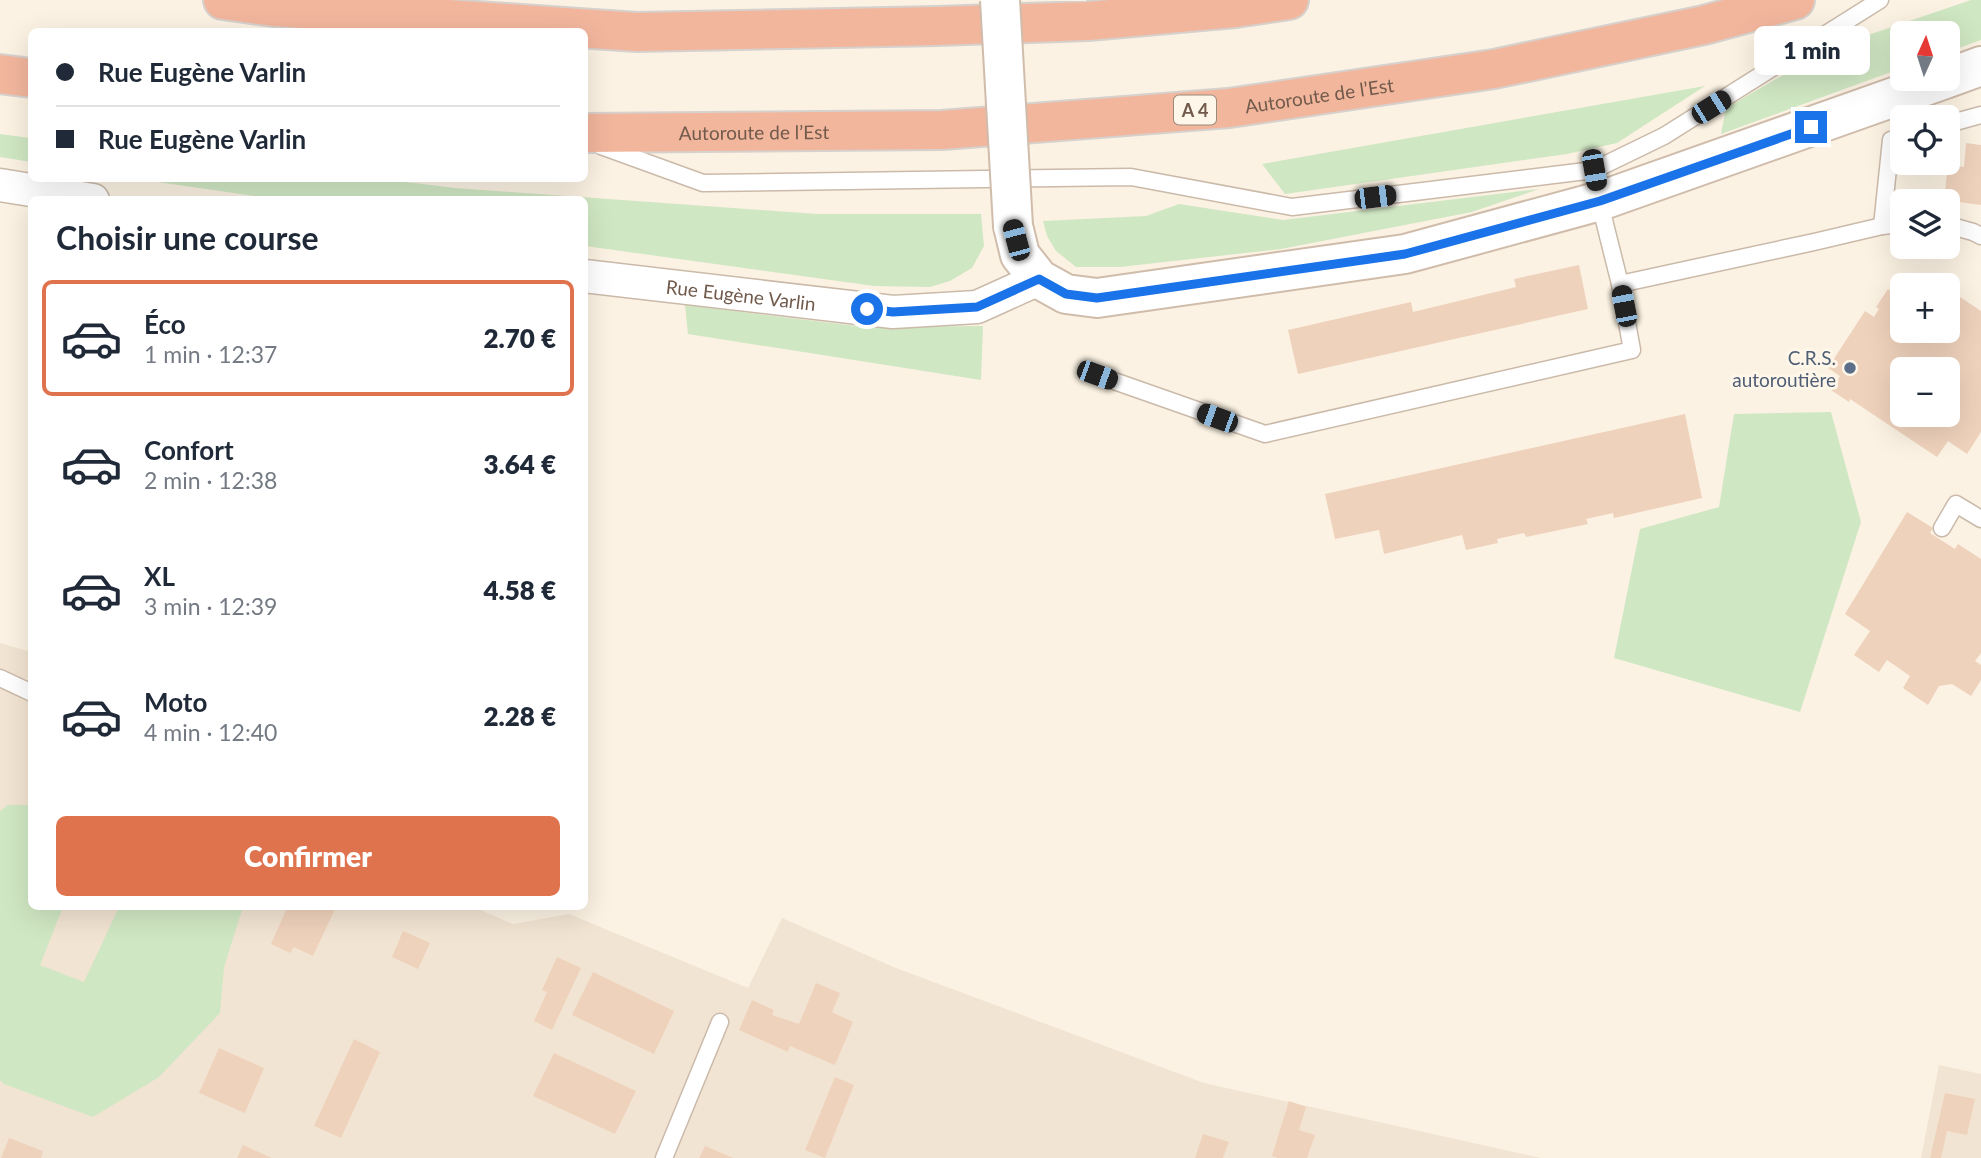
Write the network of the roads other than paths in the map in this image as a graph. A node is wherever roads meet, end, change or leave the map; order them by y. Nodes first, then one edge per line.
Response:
1 (223, 0) edge
2 (1000, 0) edge
3 (1289, 0) edge
4 (1794, 0) edge
5 (1880, 0) edge
6 (579, 28) edge
7 (588, 29) edge
8 (1981, 66) edge
9 (1960, 73) edge
10 (0, 74) edge
11 (28, 78) edge
12 (1905, 91) edge
13 (1981, 114) edge
14 (1960, 120) edge
15 (588, 133) edge
16 (588, 140) edge
17 (1890, 149) edge
18 (0, 185) edge
19 (1597, 186) junction
20 (68, 196) edge
21 (1890, 225) edge
22 (1882, 226) junction
23 (1960, 228) edge
24 (1981, 236) edge
25 (588, 276) edge
26 (1039, 279) junction
27 (1620, 285) junction
28 (1097, 375) dead end
29 (1981, 519) edge
30 (1942, 528) dead end
31 (0, 678) edge
32 (28, 691) edge
33 (720, 1022) dead end
34 (664, 1158) edge

1 - 6 highway
2 - 26 main road, bridge
3 - 7 highway
4 - 15 highway, Autoroute de l’Est / A 4
5 - 19 lane
8 - 9 main road
10 - 11 highway
12 - 19 main road
13 - 14 lane
16 - 19 lane
17 - 22 lane
18 - 20 street
19 - 26 main road
19 - 27 lane
21 - 22 lane
22 - 27 lane
23 - 24 lane
25 - 26 street, Rue Eugène Varlin
27 - 28 lane
29 - 30 lane
31 - 32 lane
33 - 34 lane

